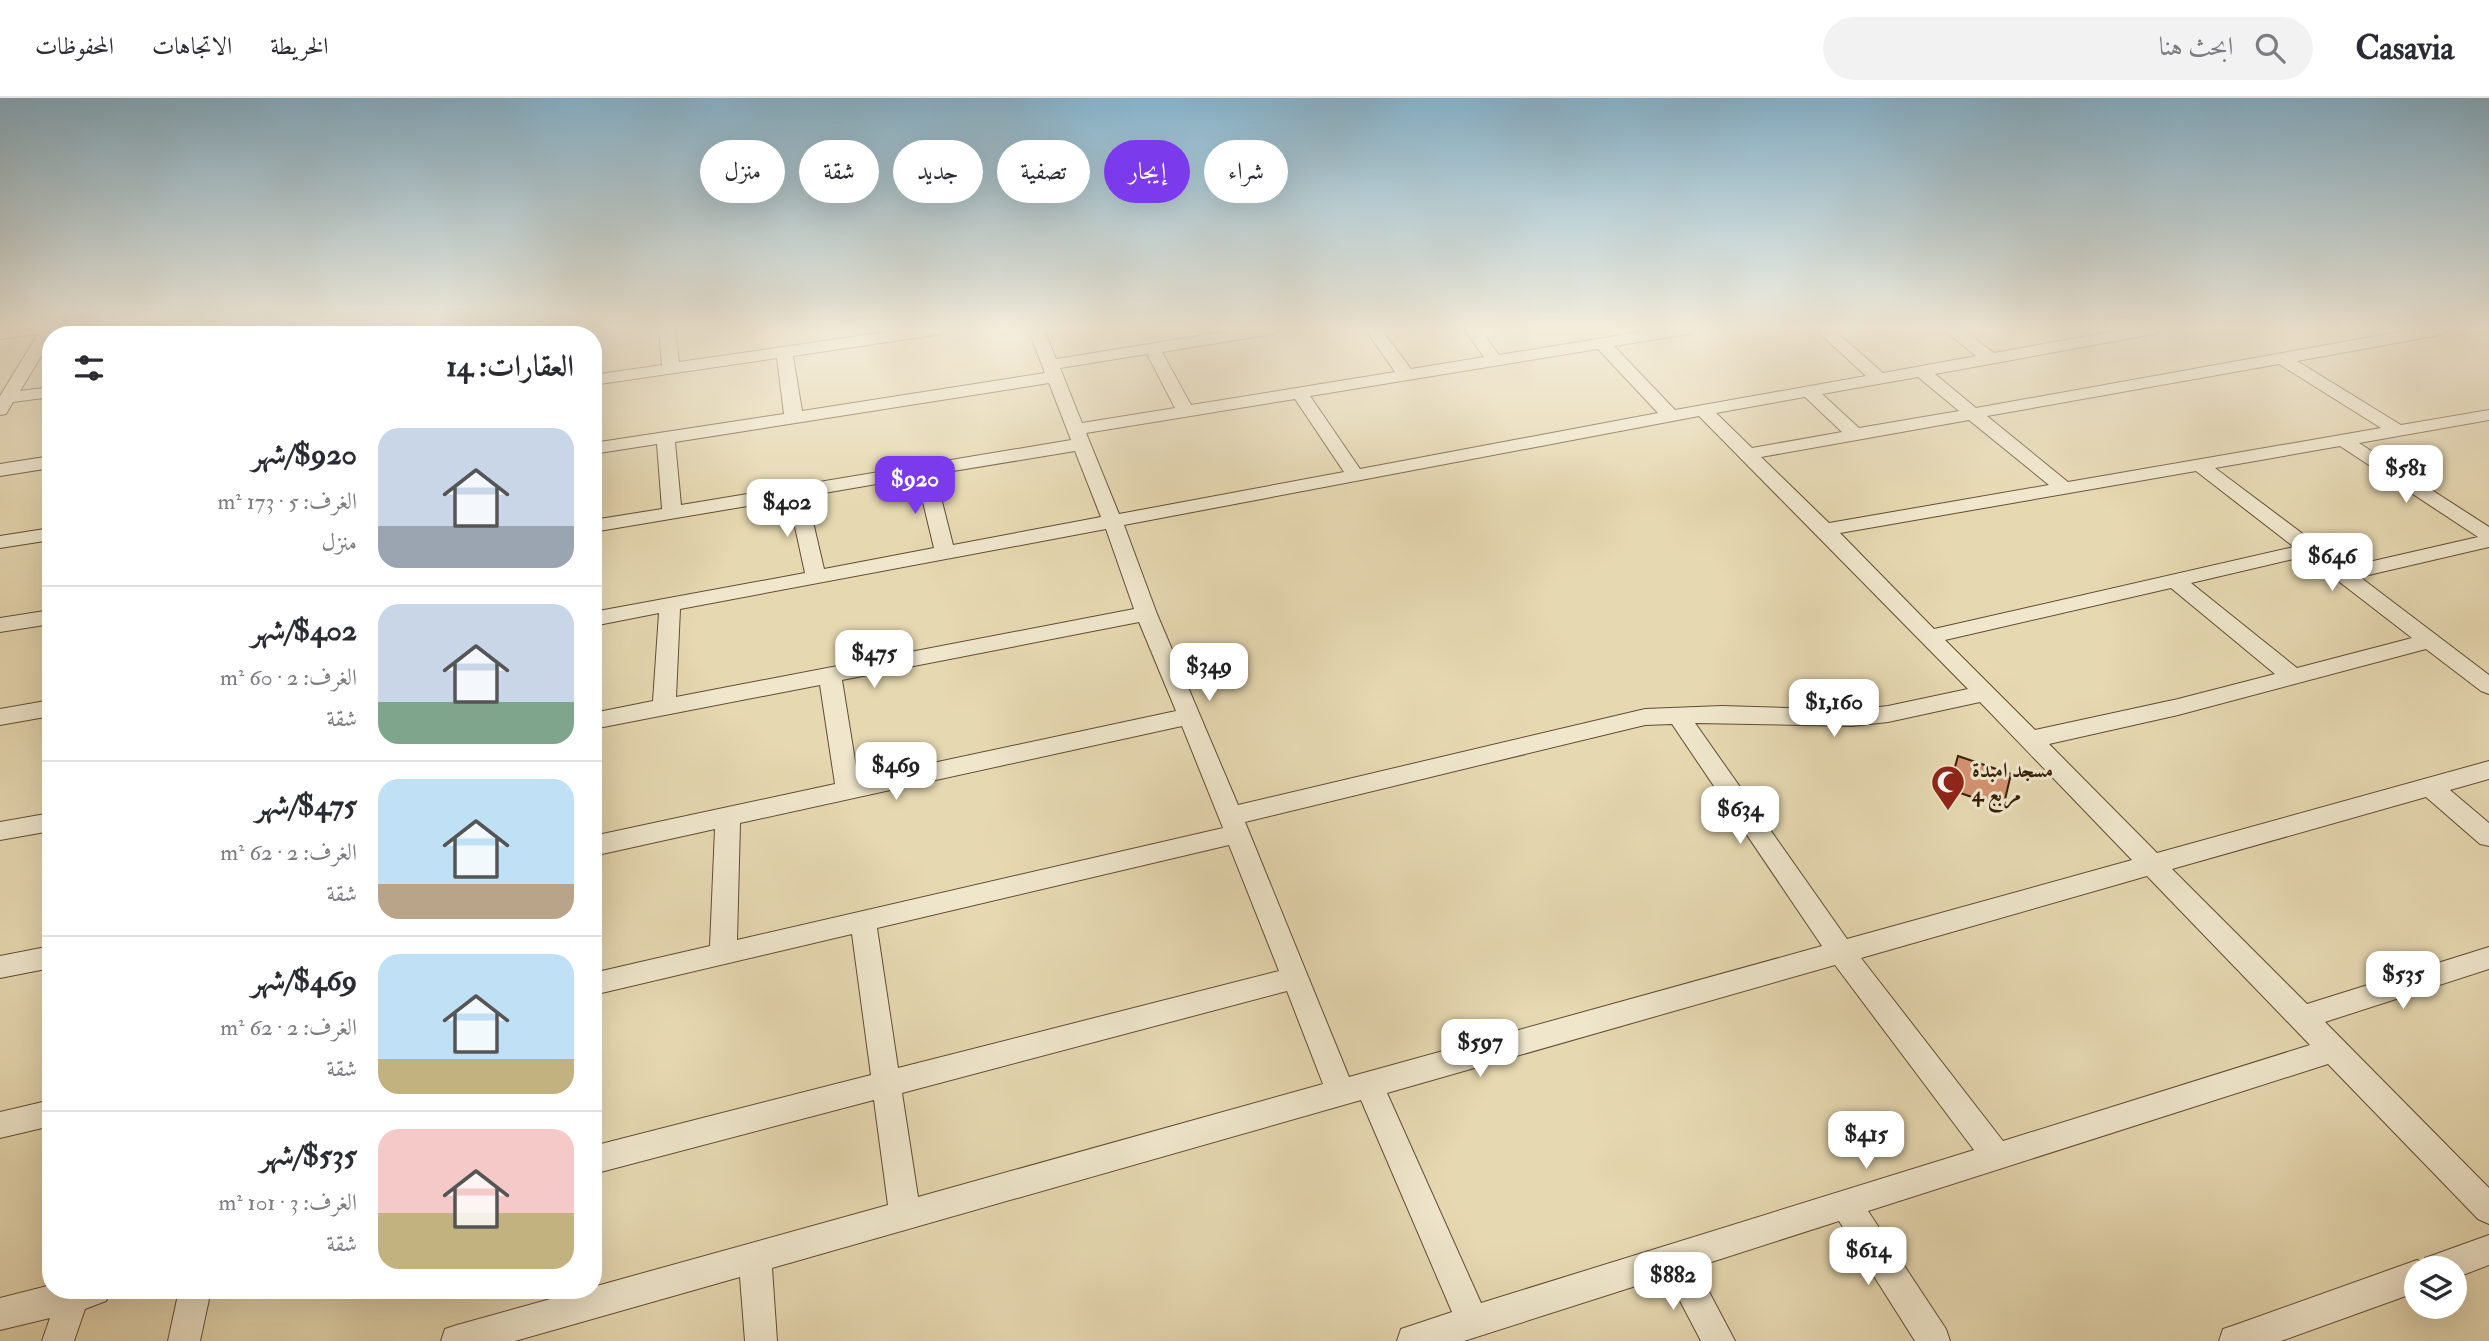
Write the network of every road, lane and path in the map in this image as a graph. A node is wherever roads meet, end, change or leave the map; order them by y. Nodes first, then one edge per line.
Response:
1 (789, 387) edge
2 (965, 387) edge
3 (1059, 387) edge
4 (1173, 387) edge
5 (1333, 387) edge
6 (1644, 387) edge
7 (1830, 387) edge
8 (1941, 387) edge
9 (2126, 387) edge
10 (2328, 387) edge
11 (1808, 391) junction
12 (1299, 392) junction
13 (42, 393) edge
14 (5, 396) edge
15 (1185, 410) junction
16 (1703, 410) junction
17 (1974, 414) junction
18 (2489, 415) edge
19 (1671, 416) junction
20 (794, 418) junction
21 (2399, 432) junction
22 (1856, 435) junction
23 (1079, 437) junction
24 (666, 438) junction
25 (2344, 441) junction
26 (602, 448) edge
27 (1747, 454) junction
28 (42, 463) edge
29 (2201, 466) junction
30 (0, 470) edge
31 (925, 471) junction
32 (1356, 476) junction
33 (2065, 489) junction
34 (797, 492) junction
35 (672, 513) junction
36 (1113, 522) junction
37 (602, 525) edge
38 (1825, 530) junction
39 (42, 535) edge
40 (2489, 538) edge
41 (0, 542) edge
42 (2310, 549) junction
43 (945, 552) junction
44 (2343, 575) junction
45 (816, 576) junction
46 (2173, 579) junction
47 (670, 605) junction
48 (1146, 614) junction
49 (602, 617) edge
50 (42, 618) edge
51 (0, 625) edge
52 (1928, 636) junction
53 (2430, 641) junction
54 (2291, 676) junction
55 (830, 677) junction
56 (2489, 686) edge
57 (1983, 694) junction
58 (664, 707) junction
59 (42, 710) edge
60 (1676, 714) junction
61 (1191, 716) junction
62 (0, 717) edge
63 (602, 719) edge
64 (2029, 740) junction
65 (2489, 769) edge
66 (2429, 786) junction
67 (848, 789) junction
68 (728, 816) junction
69 (42, 824) edge
70 (1234, 825) junction
71 (0, 831) edge
72 (2489, 837) edge
73 (602, 844) edge
74 (2151, 865) junction
75 (863, 922) junction
76 (1842, 952) junction
77 (723, 955) junction
78 (2489, 958) edge
79 (42, 959) edge
80 (0, 967) edge
81 (1295, 978) junction
82 (602, 982) edge
83 (2302, 1018) junction
84 (2333, 1050) junction
85 (887, 1084) junction
86 (1355, 1089) junction
87 (42, 1115) edge
88 (0, 1125) edge
89 (1997, 1156) junction
90 (602, 1158) edge
91 (2485, 1200) edge
92 (1846, 1204) junction
93 (905, 1215) junction
94 (2489, 1250) edge
95 (755, 1257) junction
96 (1674, 1258) junction
97 (2467, 1258) edge
98 (2404, 1281) edge
99 (60, 1299) edge
100 (81, 1299) edge
101 (193, 1299) edge
102 (0, 1314) edge
103 (1473, 1322) junction
104 (58, 1341) edge
105 (184, 1341) edge
106 (457, 1341) edge
107 (761, 1341) edge
108 (1413, 1341) edge
109 (1719, 1341) edge
110 (1934, 1341) edge
111 (2235, 1341) edge

1 - 20 street
2 - 20 street
3 - 23 street
4 - 15 street
5 - 12 street
6 - 19 street
7 - 11 street
8 - 17 street
9 - 17 street
10 - 21 street
11 - 16 street
11 - 22 street
12 - 15 street
12 - 32 street
13 - 14 street
15 - 23 street
16 - 19 street
16 - 27 street
17 - 22 street
17 - 33 street
18 - 21 street
19 - 32 street
20 - 24 street
21 - 25 street
22 - 27 street
23 - 31 street
23 - 36 street
24 - 26 street
24 - 35 street
25 - 29 street
25 - 40 street
27 - 38 street
28 - 30 street
29 - 33 street
29 - 42 street
31 - 34 street
31 - 43 street
32 - 36 street
33 - 38 street
34 - 35 street
34 - 45 street
35 - 37 street
36 - 43 street
36 - 48 street
38 - 52 street
39 - 41 street
40 - 44 street
42 - 44 street
42 - 46 street
43 - 45 street
44 - 53 street
45 - 47 street
46 - 52 street
46 - 54 street
47 - 49 street
47 - 58 street
48 - 55 street
48 - 61 street
50 - 51 street
52 - 57 street
53 - 54 street
53 - 56 street
54 - 64 street
55 - 58 street
55 - 67 street
57 - 60 street
57 - 64 street
58 - 63 street
59 - 62 street
60 - 70 street
60 - 76 street
61 - 67 street
61 - 70 street
64 - 74 street
65 - 66 street
66 - 72 street
66 - 74 street
67 - 68 street
68 - 73 street
68 - 77 street
69 - 71 street
70 - 75 street
70 - 81 street
74 - 76 street
74 - 83 street
75 - 77 street
75 - 85 street
76 - 86 street
76 - 89 street
77 - 82 street
78 - 83 street
79 - 80 street
81 - 85 street
81 - 86 street
83 - 84 street
84 - 89 street
84 - 91 street
85 - 90 street
85 - 93 street
86 - 93 street
86 - 103 street
87 - 88 street
89 - 92 street
92 - 96 street
92 - 110 street
93 - 95 street
94 - 97 street
95 - 106 street
95 - 107 street
96 - 103 street
96 - 109 street
98 - 111 street
99 - 102 street
100 - 104 street
101 - 105 street
103 - 108 street

